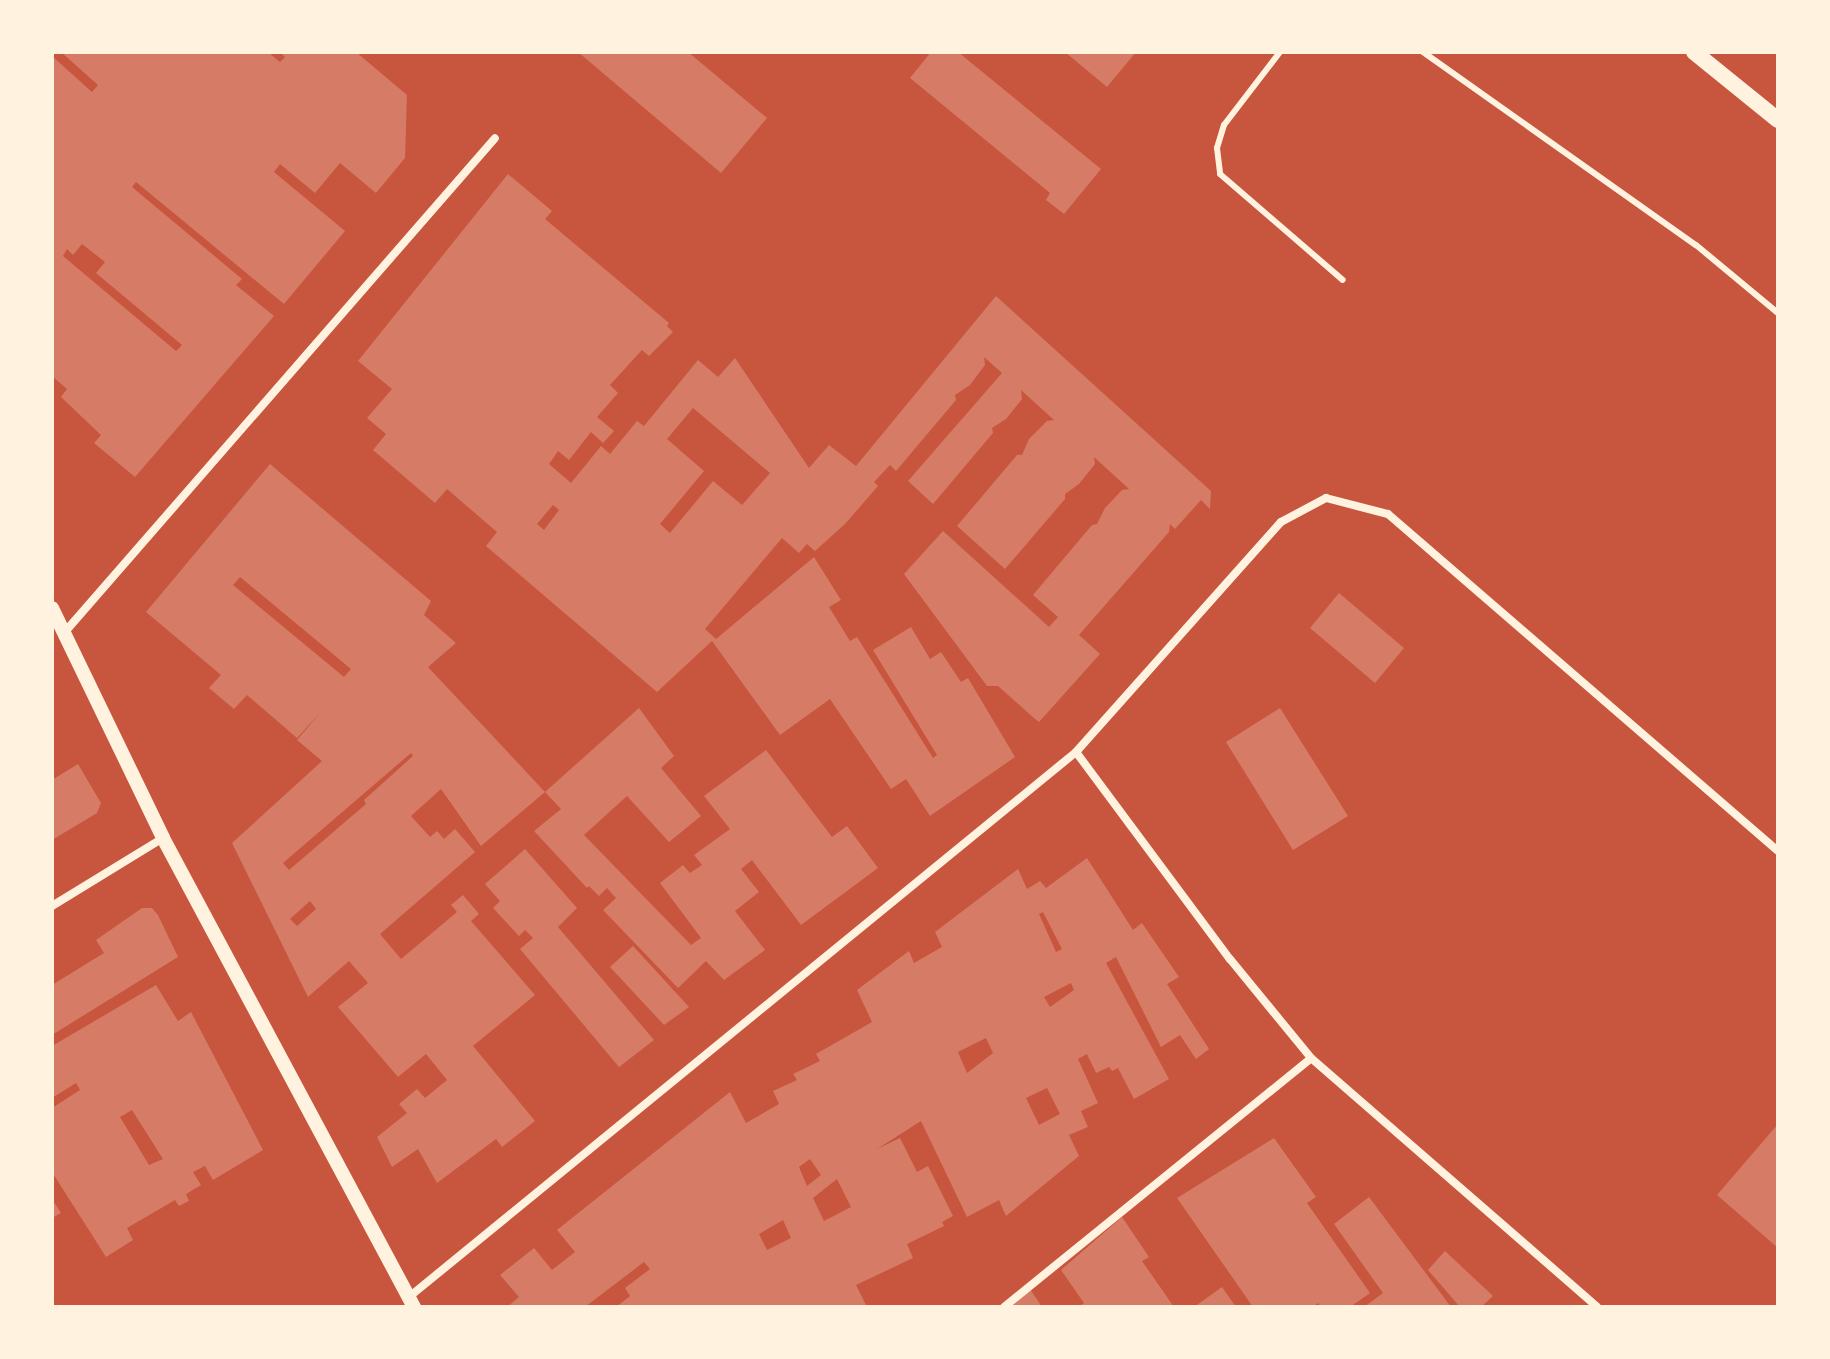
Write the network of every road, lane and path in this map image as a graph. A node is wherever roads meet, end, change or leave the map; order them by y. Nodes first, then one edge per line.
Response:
1 (1280, 52) edge
2 (1423, 52) edge
3 (1694, 52) edge
4 (1778, 120) edge
5 (495, 138) dead end
6 (1343, 280) dead end
7 (1778, 313) edge
8 (52, 608) edge
9 (64, 633) junction
10 (1076, 752) junction
11 (163, 838) junction
12 (1778, 851) edge
13 (52, 906) edge
14 (1311, 1058) junction
15 (412, 1302) edge
16 (1004, 1307) edge
17 (1597, 1307) edge

1 - 6 lane
2 - 7 lane
3 - 4 main road
5 - 9 street
8 - 9 street
9 - 11 street
10 - 12 street
10 - 14 street
10 - 15 street
11 - 13 street
11 - 15 street
14 - 16 street
14 - 17 street

